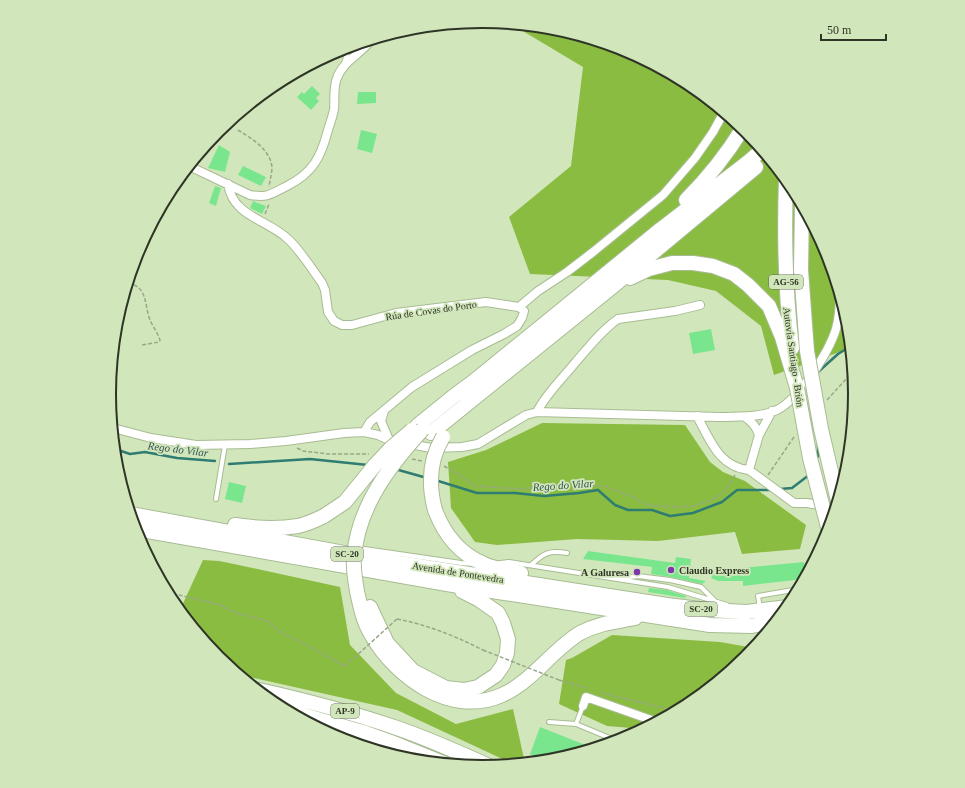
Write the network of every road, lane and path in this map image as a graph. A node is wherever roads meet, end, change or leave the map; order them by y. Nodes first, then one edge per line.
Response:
1 (363, 48) edge
2 (348, 54) edge
3 (343, 68) junction
4 (721, 117) edge
5 (238, 130) dead end
6 (740, 134) edge
7 (759, 154) edge
8 (763, 159) edge
9 (750, 166) junction
10 (194, 168) edge
11 (228, 184) junction
12 (786, 189) edge
13 (269, 195) junction
14 (802, 216) edge
15 (262, 221) junction
16 (661, 229) junction
17 (133, 285) edge
18 (612, 287) junction
19 (700, 305) dead end
20 (519, 307) junction
21 (839, 312) edge
22 (142, 345) dead end
23 (792, 367) junction
24 (385, 410) junction
25 (772, 411) junction
26 (537, 412) junction
27 (697, 416) junction
28 (745, 417) junction
29 (118, 429) edge
30 (429, 431) junction
31 (364, 432) junction
32 (759, 435) junction
33 (388, 440) junction
34 (286, 441) junction
35 (225, 445) junction
36 (375, 455) dead end
37 (411, 459) dead end
38 (423, 461) dead end
39 (439, 465) dead end
40 (745, 469) junction
41 (836, 491) edge
42 (216, 499) dead end
43 (831, 507) edge
44 (136, 513) edge
45 (137, 515) edge
46 (826, 520) edge
47 (238, 525) junction
48 (143, 530) edge
49 (262, 532) dead end
50 (352, 547) dead end
51 (567, 553) dead end
52 (484, 565) junction
53 (531, 565) junction
54 (614, 579) junction
55 (447, 584) junction
56 (561, 588) junction
57 (361, 590) junction
58 (790, 591) edge
59 (176, 594) edge
60 (716, 602) junction
61 (779, 608) edge
62 (754, 611) junction
63 (646, 615) junction
64 (768, 623) edge
65 (588, 689) dead end
66 (596, 691) dead end
67 (273, 693) edge
68 (583, 706) joint
69 (668, 709) edge
70 (314, 719) edge
71 (649, 719) edge
72 (549, 722) dead end
73 (576, 724) junction
74 (609, 738) edge
75 (422, 755) edge
76 (476, 760) edge

1 - 3 street
2 - 3 lane
3 - 13 street
4 - 20 street
5 - 13 path
6 - 16 highway
7 - 9 highway
8 - 9 highway
9 - 16 highway
9 - 18 highway
10 - 11 street
11 - 13 street
11 - 15 street, Rúa de Covas do Porto
12 - 23 highway, Autovía Santiago - Brión / AG-56
13 - 15 path
14 - 41 highway, Autovía Santiago - Brión / AG-56, bridge
15 - 20 street, Rúa de Covas do Porto
16 - 30 highway
17 - 22 path
18 - 23 highway
18 - 30 highway
19 - 26 street
20 - 24 street
21 - 25 street
23 - 46 highway, Autovía Santiago - Brión / AG-56, bridge
24 - 31 street
24 - 33 street
25 - 28 street
25 - 32 street
26 - 27 street
26 - 33 street
27 - 28 street
27 - 40 street
28 - 32 street
29 - 35 street
30 - 47 highway, bridge
30 - 52 highway, bridge
30 - 57 highway
31 - 33 street
31 - 34 street
32 - 40 street
34 - 35 street
34 - 36 path
35 - 42 lane
37 - 38 path
39 - 40 path
40 - 43 street
44 - 47 highway
45 - 56 highway, Avenida de Pontevedra / SC-20
47 - 49 lane
48 - 55 highway, Avenida de Pontevedra / SC-20
50 - 52 lane
51 - 53 lane
52 - 53 lane
52 - 56 highway
53 - 54 lane
54 - 60 lane
54 - 60 lane
55 - 57 highway
55 - 63 highway, Avenida de Pontevedra / SC-20
56 - 62 highway, Avenida de Pontevedra / SC-20
57 - 63 highway
58 - 62 lane
59 - 65 path, bridge
60 - 62 lane
61 - 62 highway, Avenida de Pontevedra / SC-20
63 - 64 highway, Avenida de Pontevedra / SC-20
66 - 69 path
67 - 76 highway, AP-9
68 - 71 street
68 - 73 lane
70 - 75 highway, AP-9
72 - 73 lane
73 - 74 lane

